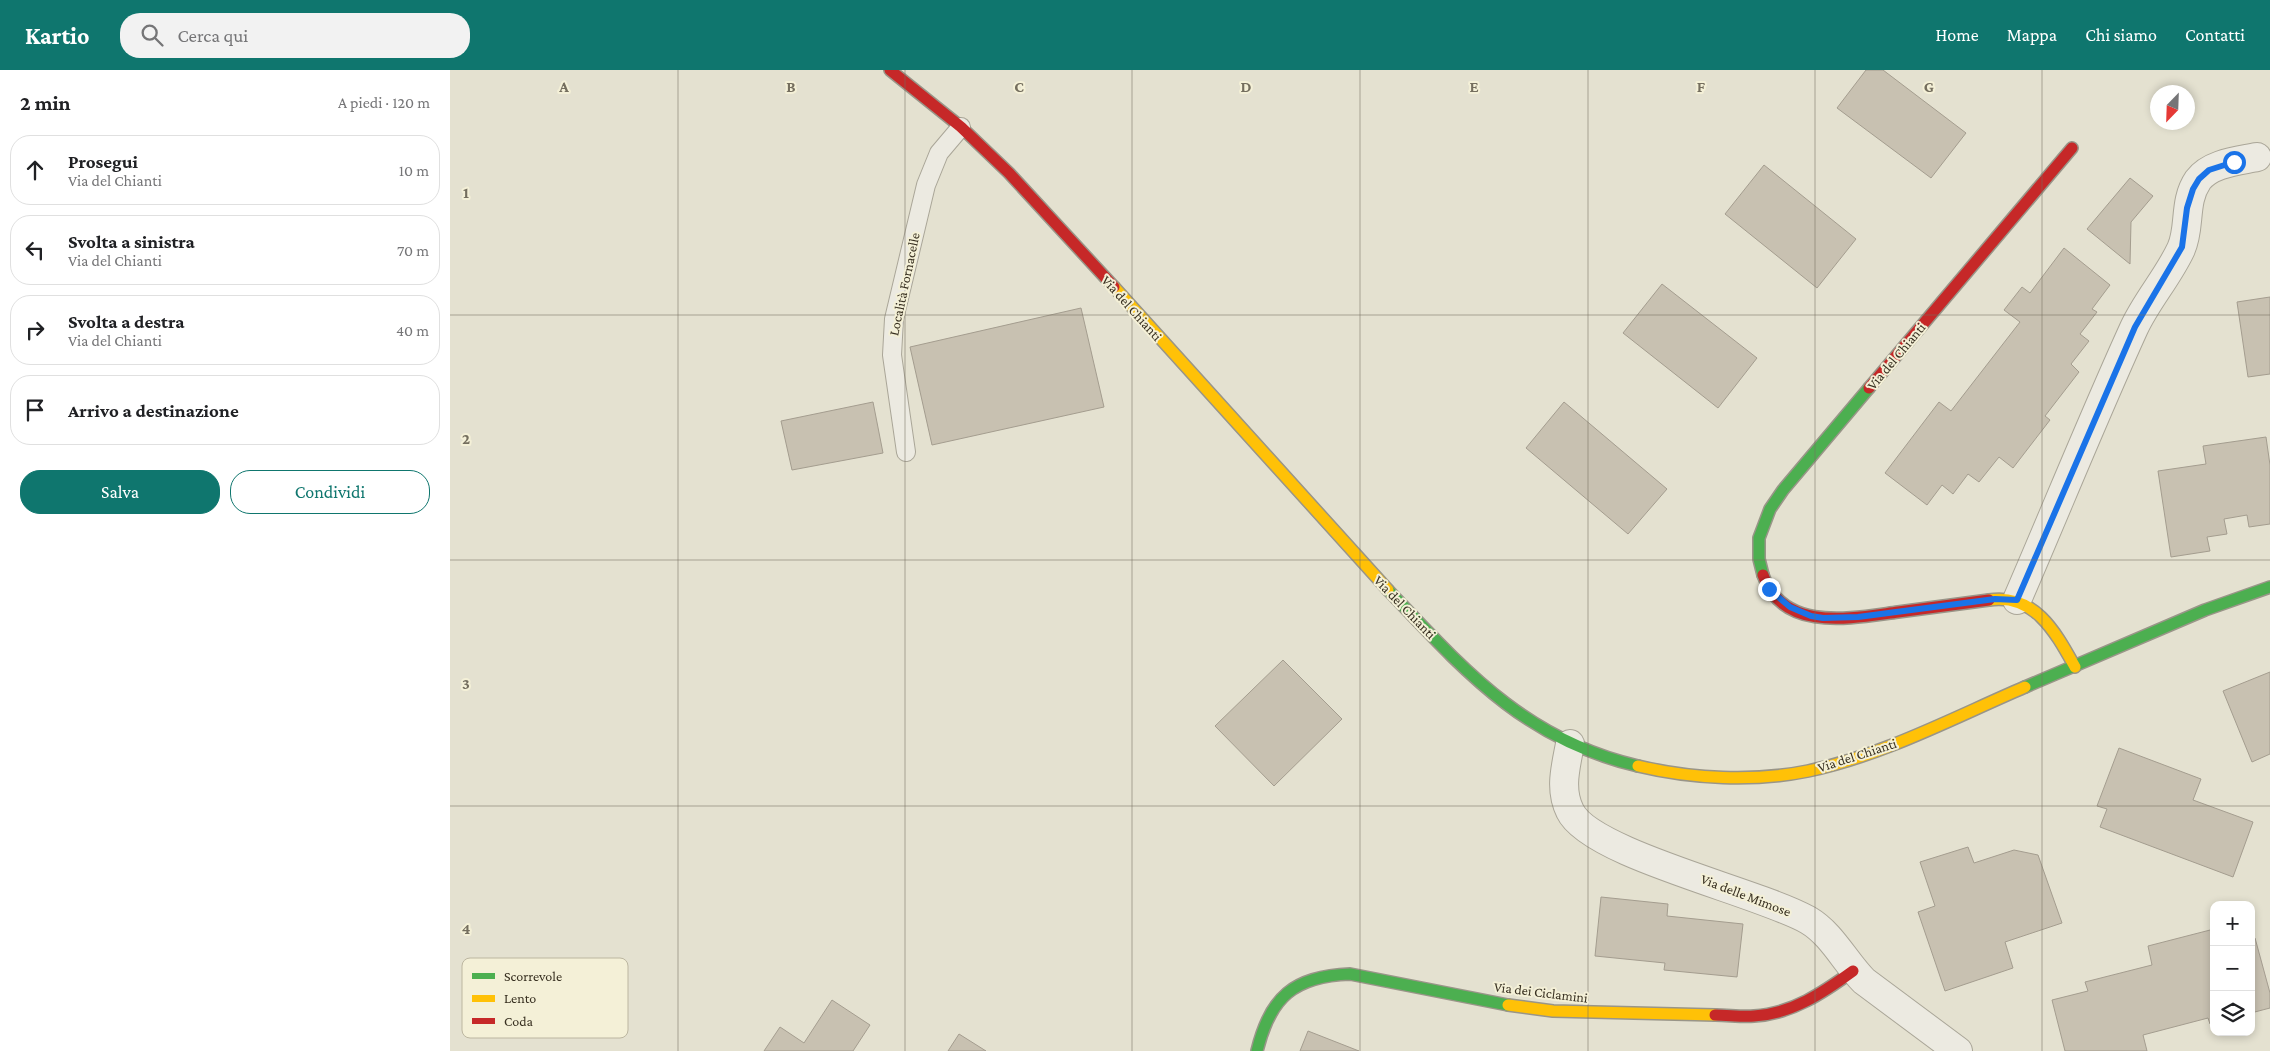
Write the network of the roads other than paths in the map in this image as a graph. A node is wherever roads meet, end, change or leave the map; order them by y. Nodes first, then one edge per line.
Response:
1 (890, 70) edge
2 (960, 127) junction
3 (2072, 148) dead end
4 (2257, 157) dead end
5 (906, 452) dead end
6 (2270, 586) edge
7 (2017, 600) junction
8 (2075, 666) junction
9 (1570, 744) junction
10 (1853, 971) junction
11 (1258, 1051) edge
12 (1958, 1051) edge

1 - 2 main road, Via del Chianti
2 - 5 lane, Località Fornacelle
2 - 9 main road, Via del Chianti
3 - 7 main road, Via del Chianti
4 - 7 street
6 - 8 main road, Via del Chianti
7 - 8 main road, Via del Chianti
8 - 9 main road, Via del Chianti
9 - 10 street, Via delle Mimose
10 - 11 main road, Via dei Ciclamini
10 - 12 street, Via delle Mimose

